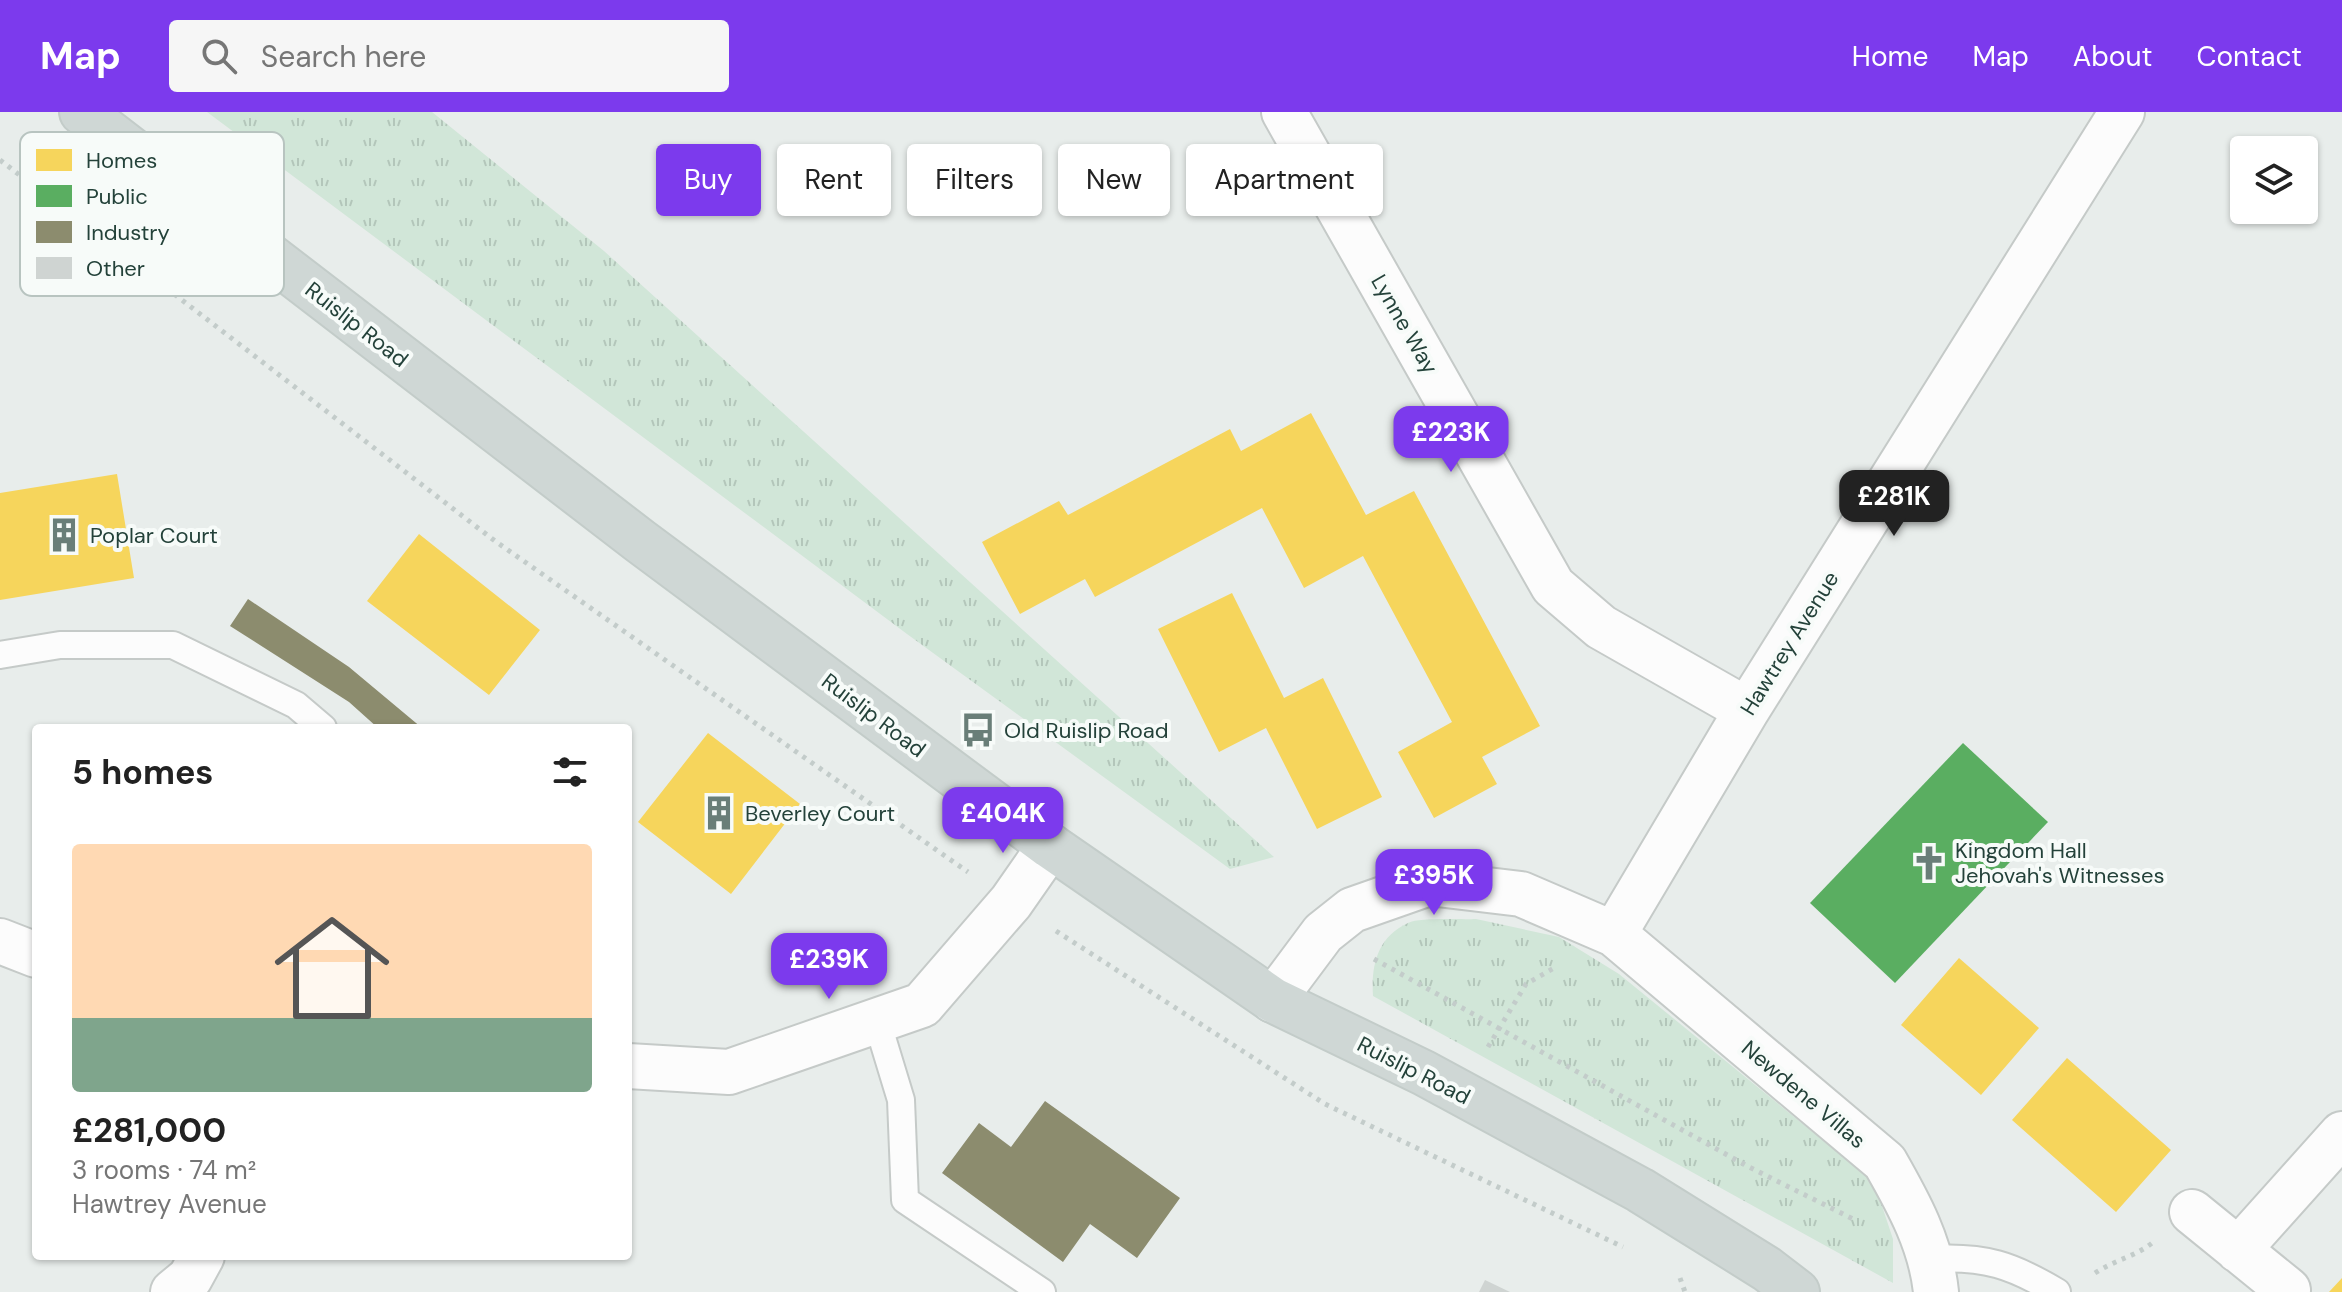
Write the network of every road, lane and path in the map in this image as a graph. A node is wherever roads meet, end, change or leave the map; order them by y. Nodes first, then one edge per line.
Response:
1 (82, 112) edge
2 (1284, 112) edge
3 (2122, 112) edge
4 (108, 132) edge
5 (0, 160) edge
6 (20, 175) edge
7 (284, 267) edge
8 (177, 296) edge
9 (0, 655) edge
10 (1747, 710) junction
11 (318, 724) edge
12 (1050, 846) junction
13 (1011, 902) junction
14 (1614, 934) junction
15 (0, 941) edge
16 (32, 953) edge
17 (1366, 955) dead end
18 (1273, 1000) junction
19 (877, 1021) junction
20 (1499, 1027) junction
21 (632, 1066) edge
22 (2342, 1134) edge
23 (2192, 1212) joint
24 (1867, 1226) dead end
25 (2238, 1250) junction
26 (1636, 1253) dead end
27 (200, 1260) edge
28 (2094, 1274) dead end
29 (1934, 1275) edge
30 (2288, 1290) edge
31 (173, 1292) edge
32 (1042, 1292) edge
33 (1797, 1292) edge
34 (2057, 1292) edge

1 - 4 main road, Ruislip Road
2 - 10 street, Lynne Way
3 - 10 street, Hawtrey Avenue
5 - 6 path
7 - 12 main road, Ruislip Road
8 - 13 path
9 - 11 lane
10 - 14 street, Hawtrey Avenue
12 - 13 street
12 - 18 main road, Ruislip Road
13 - 19 street
13 - 26 path
14 - 18 street
14 - 20 path
14 - 29 street, Newdene Villas
15 - 16 street
17 - 20 path
18 - 33 main road, Ruislip Road
19 - 21 street
19 - 32 lane
20 - 24 path
22 - 25 street
23 - 25 street
23 - 28 path
25 - 30 street
27 - 31 street
29 - 34 lane

